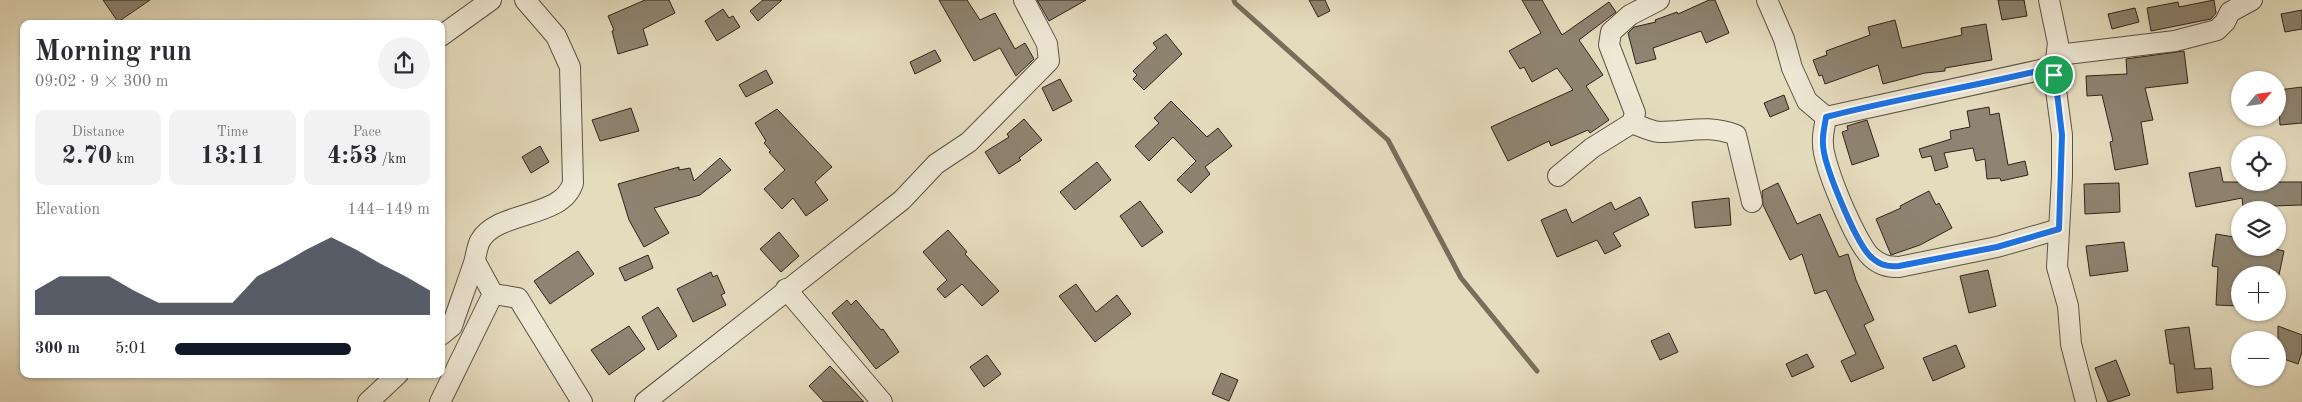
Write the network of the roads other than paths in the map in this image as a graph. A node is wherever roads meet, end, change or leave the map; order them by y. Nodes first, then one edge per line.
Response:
1 (491, 0) edge
2 (525, 0) edge
3 (1024, 0) edge
4 (1659, 0) edge
5 (1767, 0) edge
6 (2049, 0) edge
7 (2252, 0) edge
8 (445, 33) edge
9 (2056, 61) junction
10 (1826, 117) junction
11 (1632, 123) junction
12 (1558, 176) dead end
13 (1752, 202) dead end
14 (2059, 229) junction
15 (475, 261) junction
16 (786, 289) junction
17 (493, 294) junction
18 (445, 332) edge
19 (394, 378) edge
20 (368, 402) edge
21 (440, 402) edge
22 (582, 402) edge
23 (645, 402) edge
24 (882, 402) edge
25 (2086, 402) edge

1 - 8 street
2 - 15 street
3 - 16 street
4 - 11 street
5 - 10 street
6 - 9 street
7 - 9 street
9 - 10 street
9 - 14 street
10 - 14 street
11 - 12 street
11 - 13 street
14 - 25 street
15 - 17 street
15 - 18 street
16 - 23 street
16 - 24 street
17 - 21 street
17 - 22 street
19 - 20 street

